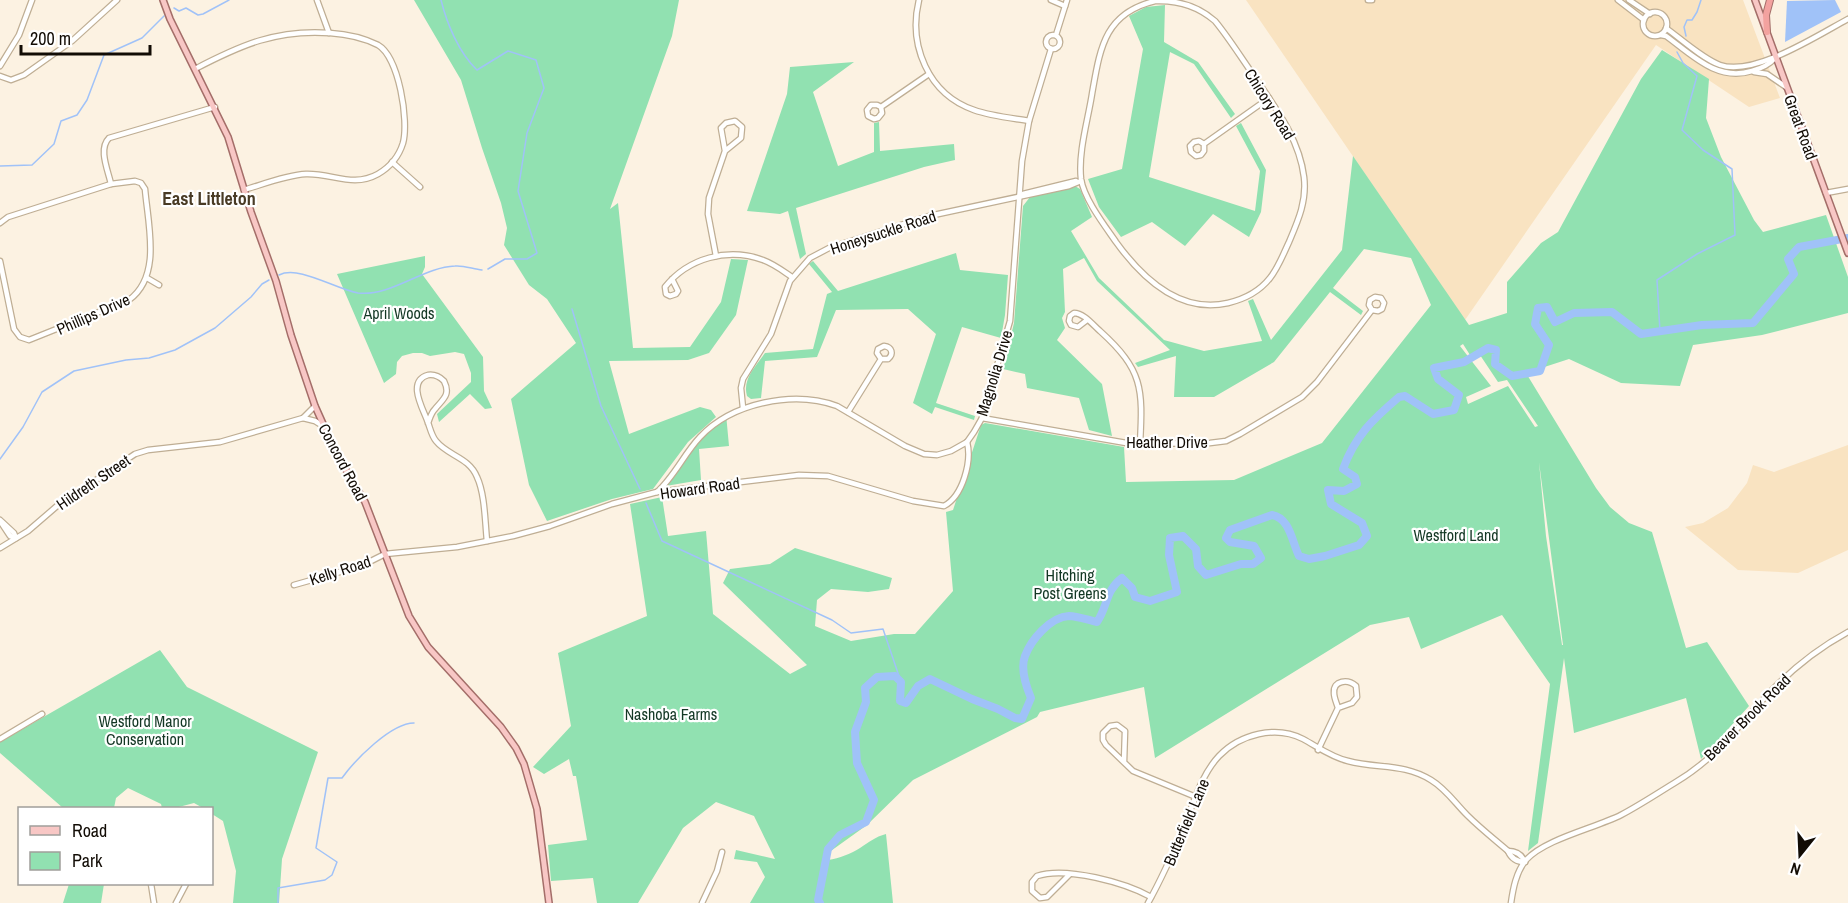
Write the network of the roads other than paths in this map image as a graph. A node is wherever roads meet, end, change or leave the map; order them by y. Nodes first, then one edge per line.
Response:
1 (32, 0) edge
2 (117, 0) edge
3 (163, 0) edge
4 (317, 0) edge
5 (919, 0) edge
6 (1051, 0) edge
7 (1618, 0) edge
8 (1629, 0) edge
9 (1755, 0) edge
10 (1770, 0) edge
11 (1066, 3) edge
12 (1650, 14) junction
13 (1848, 19) edge
14 (1644, 20) junction
15 (1666, 28) junction
16 (1767, 32) junction
17 (330, 33) junction
18 (1056, 35) junction
19 (1661, 35) junction
20 (1051, 49) junction
21 (1776, 57) junction
22 (0, 66) edge
23 (195, 69) junction
24 (1746, 73) junction
25 (929, 74) junction
26 (0, 76) edge
27 (1787, 87) junction
28 (1269, 98) junction
29 (215, 107) junction
30 (881, 107) dead end
31 (1029, 121) junction
32 (1204, 144) dead end
33 (726, 151) junction
34 (392, 162) junction
35 (1082, 181) junction
36 (111, 184) junction
37 (420, 187) dead end
38 (1848, 189) edge
39 (244, 190) junction
40 (1826, 193) junction
41 (1018, 196) junction
42 (0, 223) edge
43 (1848, 253) edge
44 (716, 256) junction
45 (0, 261) edge
46 (792, 277) junction
47 (147, 278) junction
48 (672, 279) dead end
49 (159, 285) dead end
50 (1372, 310) dead end
51 (1087, 320) dead end
52 (881, 359) dead end
53 (315, 406) junction
54 (743, 408) junction
55 (848, 412) junction
56 (303, 418) junction
57 (982, 418) junction
58 (428, 423) junction
59 (323, 426) junction
60 (967, 441) junction
61 (1140, 444) junction
62 (657, 492) junction
63 (0, 520) edge
64 (16, 538) junction
65 (487, 541) junction
66 (0, 548) edge
67 (385, 554) junction
68 (294, 585) dead end
69 (1848, 632) edge
70 (1338, 708) junction
71 (42, 714) dead end
72 (0, 739) edge
73 (1318, 750) junction
74 (1125, 762) junction
75 (1196, 797) junction
76 (722, 852) dead end
77 (1525, 862) junction
78 (1070, 874) junction
79 (151, 885) edge
80 (185, 885) edge
81 (1151, 897) junction
82 (154, 903) edge
83 (176, 903) edge
84 (549, 903) edge
85 (702, 903) edge
86 (1148, 903) edge
87 (1511, 903) edge

1 - 22 street
2 - 26 street
3 - 23 main road, Concord Road
4 - 17 street
5 - 25 street
6 - 11 street
7 - 14 street
8 - 12 street
9 - 16 main road, Great Road
10 - 16 highway
11 - 18 street, Magnolia Drive
12 - 14 street
12 - 15 street
13 - 21 street
14 - 19 street
15 - 19 street
15 - 21 street
16 - 21 main road, Great Road
17 - 23 street
17 - 34 street
18 - 20 street, Magnolia Drive
18 - 20 street, Magnolia Drive
19 - 24 street
20 - 31 street, Magnolia Drive
21 - 24 street
21 - 27 main road, Great Road
23 - 29 main road, Concord Road
24 - 27 street
25 - 30 street
25 - 31 street
27 - 40 main road, Great Road
28 - 32 street
28 - 35 street, Chicory Road
28 - 35 street, Chicory Road
29 - 36 street
29 - 39 main road, Concord Road
31 - 41 street, Magnolia Drive
33 - 33 street
33 - 44 street
34 - 37 street
34 - 39 street
35 - 41 street
36 - 42 street
36 - 47 street
38 - 40 street
39 - 53 main road, Concord Road
40 - 43 main road, Great Road
41 - 46 street, Honeysuckle Road
41 - 57 street, Magnolia Drive
44 - 46 street
44 - 48 street
45 - 47 street, Phillips Drive
46 - 54 street, Honeysuckle Road
47 - 49 street
50 - 61 street, Heather Drive
51 - 61 street
52 - 55 street
53 - 56 street, Hildreth Street
53 - 59 main road, Concord Road
54 - 55 street
54 - 62 street
55 - 60 street
56 - 59 street
56 - 64 street, Hildreth Street
57 - 60 street, Magnolia Drive
57 - 61 street, Heather Drive
58 - 58 street
58 - 65 street
59 - 67 main road, Concord Road
60 - 62 street, Howard Road
62 - 65 street, Howard Road
63 - 64 street
64 - 66 street, Hildreth Street
65 - 67 street, Howard Road
67 - 68 street, Kelly Road
67 - 84 main road, Concord Road
69 - 77 street, Beaver Brook Road
70 - 70 street
70 - 73 street
71 - 72 street
73 - 75 street, Butterfield Lane
73 - 77 street, Butterfield Lane
74 - 74 street
74 - 75 street
75 - 81 street, Butterfield Lane
76 - 85 street
77 - 87 street
78 - 78 street
78 - 81 street
79 - 82 street
80 - 83 street
81 - 86 street, Butterfield Lane

